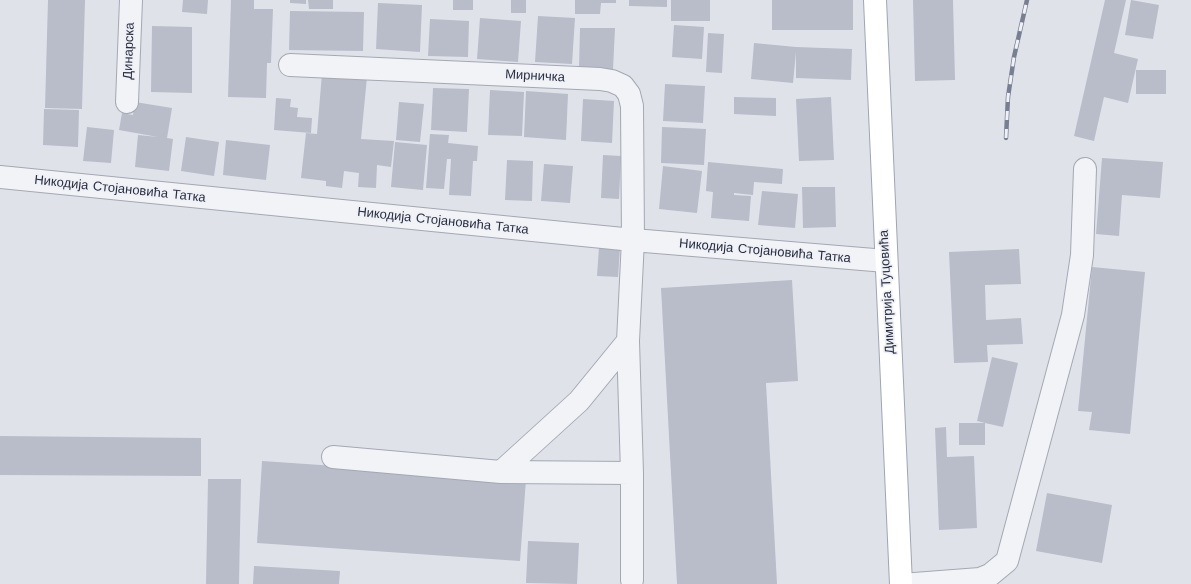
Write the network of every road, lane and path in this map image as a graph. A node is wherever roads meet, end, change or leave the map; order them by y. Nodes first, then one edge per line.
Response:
1 (131, 0) edge
2 (875, 0) edge
3 (290, 65) dead end
4 (127, 102) dead end
5 (1085, 169) dead end
6 (0, 178) edge
7 (633, 240) junction
8 (886, 261) junction
9 (628, 341) junction
10 (332, 457) dead end
11 (501, 472) junction
12 (632, 473) junction
13 (632, 580) dead end
14 (901, 584) edge
15 (914, 584) edge

1 - 4 street, Динарска
2 - 8 main road, Димитрија Туцовића
3 - 7 street, Мирничка
5 - 15 street
6 - 7 street, Никодија Стојановића Татка
7 - 8 street, Никодија Стојановића Татка
7 - 9 street, Мирничка
8 - 14 main road, Димитрија Туцовића
9 - 11 street
9 - 12 street, Мирничка
10 - 11 street
11 - 12 street
12 - 13 street, Мирничка

